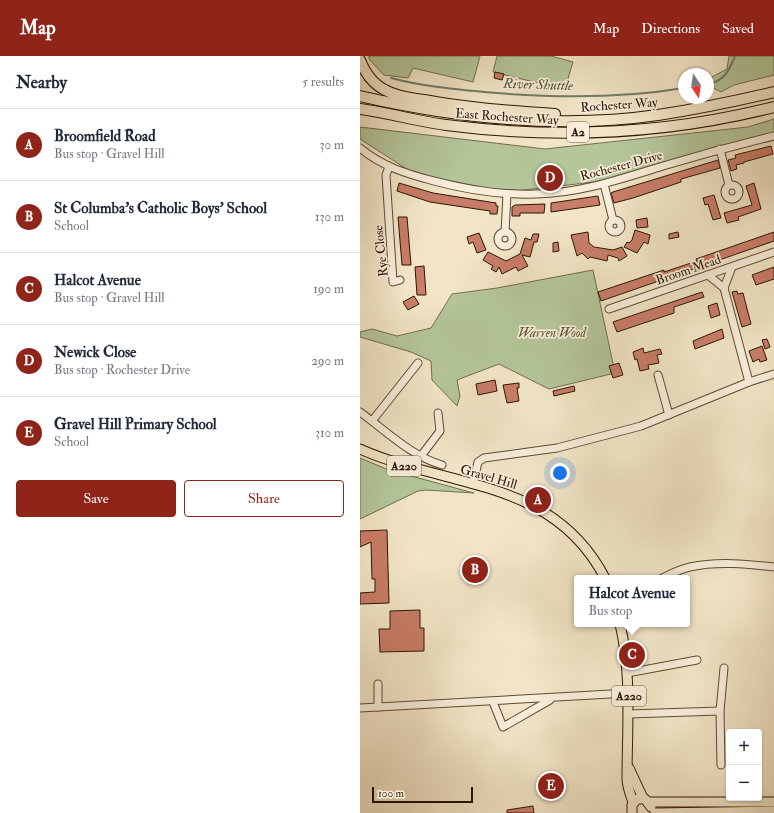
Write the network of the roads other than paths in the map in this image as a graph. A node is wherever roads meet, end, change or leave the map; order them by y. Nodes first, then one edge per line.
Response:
1 (360, 60) edge
2 (774, 92) edge
3 (360, 96) edge
4 (774, 107) edge
5 (360, 108) edge
6 (690, 109) junction
7 (774, 136) edge
8 (360, 148) edge
9 (720, 149) junction
10 (390, 167) junction
11 (604, 184) junction
12 (729, 186) dead end
13 (507, 194) junction
14 (613, 220) dead end
15 (505, 232) dead end
16 (774, 252) edge
17 (732, 267) junction
18 (708, 275) junction
19 (400, 280) dead end
20 (724, 288) junction
21 (609, 309) dead end
22 (418, 363) dead end
23 (774, 374) edge
24 (658, 375) dead end
25 (749, 382) junction
26 (360, 412) edge
27 (438, 413) dead end
28 (669, 415) junction
29 (372, 420) junction
30 (360, 449) edge
31 (421, 456) junction
32 (442, 465) dead end
33 (473, 484) junction
34 (774, 567) edge
35 (604, 575) edge
36 (669, 575) edge
37 (620, 627) edge
38 (697, 660) dead end
39 (724, 668) dead end
40 (627, 673) junction
41 (378, 684) dead end
42 (629, 693) junction
43 (552, 699) junction
44 (493, 702) junction
45 (378, 707) junction
46 (360, 708) edge
47 (720, 711) junction
48 (629, 714) junction
49 (721, 765) dead end
50 (629, 768) junction
51 (646, 800) junction
52 (774, 802) edge
53 (633, 803) junction
54 (774, 811) edge
55 (632, 813) edge
56 (650, 813) edge
57 (655, 813) edge

1 - 6 highway
2 - 6 highway, A2
3 - 6 highway, Rochester Way / A2
4 - 5 highway, East Rochester Way / A2
7 - 9 street, Rochester Drive
8 - 10 street, Rochester Drive
9 - 11 street, Rochester Drive
9 - 12 street
10 - 13 street, Rochester Drive
10 - 19 street, Rye Close
11 - 13 street, Rochester Drive
11 - 14 street
13 - 15 street
16 - 17 street, Broom Mead
17 - 18 street, Broom Mead
17 - 20 street
18 - 20 street
18 - 21 street, Broom Mead
20 - 25 street
22 - 29 street
23 - 25 street
24 - 28 street
25 - 28 street
26 - 29 street
27 - 31 street
28 - 33 street
29 - 31 street
30 - 33 main road, Gravel Hill / A220
31 - 32 street
33 - 35 main road, Gravel Hill / A220
34 - 36 street
37 - 40 main road, A220
38 - 40 street
39 - 47 street
40 - 42 main road, A220
41 - 45 street
42 - 43 street
42 - 48 main road, A220
43 - 44 street
43 - 44 street
44 - 45 street
45 - 46 street
47 - 48 street
47 - 49 street
48 - 50 main road, A220
50 - 51 main road, A220
50 - 53 main road, A220
51 - 52 main road
51 - 53 main road
51 - 56 main road
53 - 55 main road
54 - 57 main road

